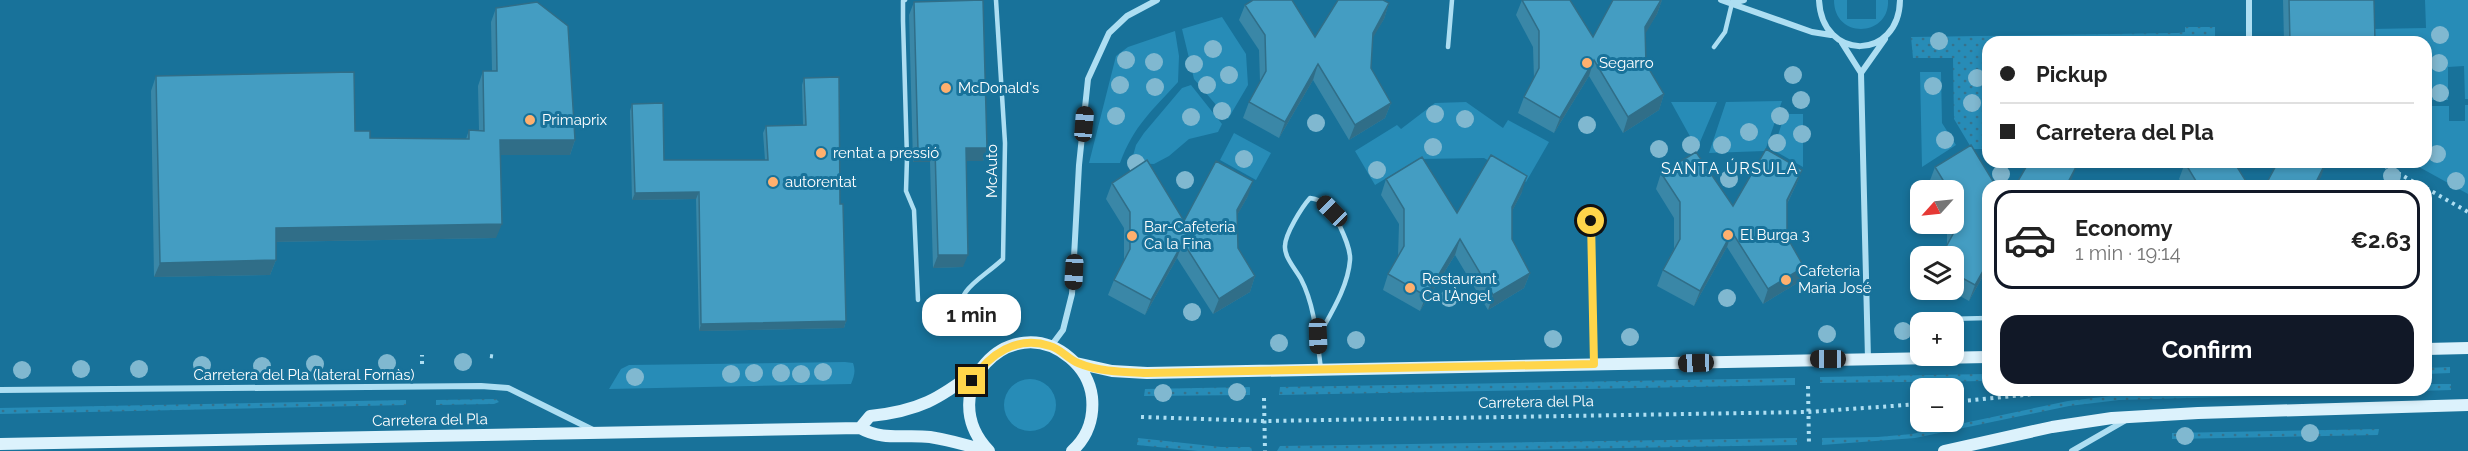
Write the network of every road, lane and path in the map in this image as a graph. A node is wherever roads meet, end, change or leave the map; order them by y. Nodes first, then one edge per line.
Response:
1 (905, 0) edge
2 (996, 0) edge
3 (1156, 0) edge
4 (1452, 0) edge
5 (1721, 0) edge
6 (1744, 0) edge
7 (1819, 0) edge
8 (1900, 0) edge
9 (2249, 0) edge
10 (1731, 2) edge
11 (1888, 34) junction
12 (1831, 35) junction
13 (2249, 36) edge
14 (1842, 42) junction
15 (1448, 47) dead end
16 (1714, 47) dead end
17 (1861, 73) junction
18 (2389, 168) edge
19 (2410, 180) edge
20 (2432, 191) edge
21 (2468, 212) edge
22 (1591, 221) dead end
23 (918, 300) dead end
24 (1982, 318) edge
25 (1964, 319) edge
26 (955, 322) dead end
27 (1318, 336) junction
28 (1051, 346) junction
29 (2468, 348) edge
30 (2432, 349) edge
31 (1910, 354) edge
32 (422, 355) dead end
33 (490, 356) dead end
34 (1964, 356) edge
35 (497, 357) dead end
36 (1982, 357) edge
37 (1868, 359) junction
38 (1076, 363) junction
39 (422, 364) dead end
40 (1594, 364) junction
41 (981, 367) junction
42 (1321, 369) junction
43 (1808, 381) dead end
44 (1264, 387) dead end
45 (0, 390) edge
46 (2014, 396) edge
47 (1964, 401) edge
48 (1910, 405) edge
49 (2468, 405) edge
50 (1808, 412) junction
51 (1141, 417) dead end
52 (2132, 417) junction
53 (1264, 421) junction
54 (860, 428) junction
55 (597, 432) junction
56 (0, 444) edge
57 (1809, 445) dead end
58 (987, 451) edge
59 (1072, 451) edge
60 (1265, 451) edge
61 (1944, 451) edge
62 (2072, 451) edge

1 - 23 lane
2 - 26 lane, McAuto
3 - 28 street
4 - 15 lane
5 - 10 street
6 - 10 street
7 - 12 street
8 - 11 street
9 - 13 street
10 - 12 street
10 - 16 lane
11 - 14 street
11 - 17 street
12 - 14 street
14 - 17 street
17 - 37 street
18 - 19 path
20 - 21 path
22 - 40 lane
24 - 25 lane
27 - 27 lane
27 - 42 lane
28 - 38 main road
28 - 41 main road
29 - 30 main road
31 - 37 main road
32 - 39 path
33 - 35 path
34 - 36 main road
37 - 40 main road
38 - 42 main road
38 - 59 main road
40 - 42 main road
41 - 54 main road
41 - 58 main road
43 - 50 path
44 - 53 path
45 - 55 street, Carretera del Pla (lateral Fornàs)
46 - 47 path
48 - 50 path, Carretera del Pla
49 - 52 main road
50 - 53 path, Carretera del Pla
50 - 57 path
51 - 53 path, Carretera del Pla
52 - 61 main road
52 - 62 street
53 - 60 path
54 - 55 main road, Carretera del Pla
54 - 58 main road
55 - 56 main road, Carretera del Pla

